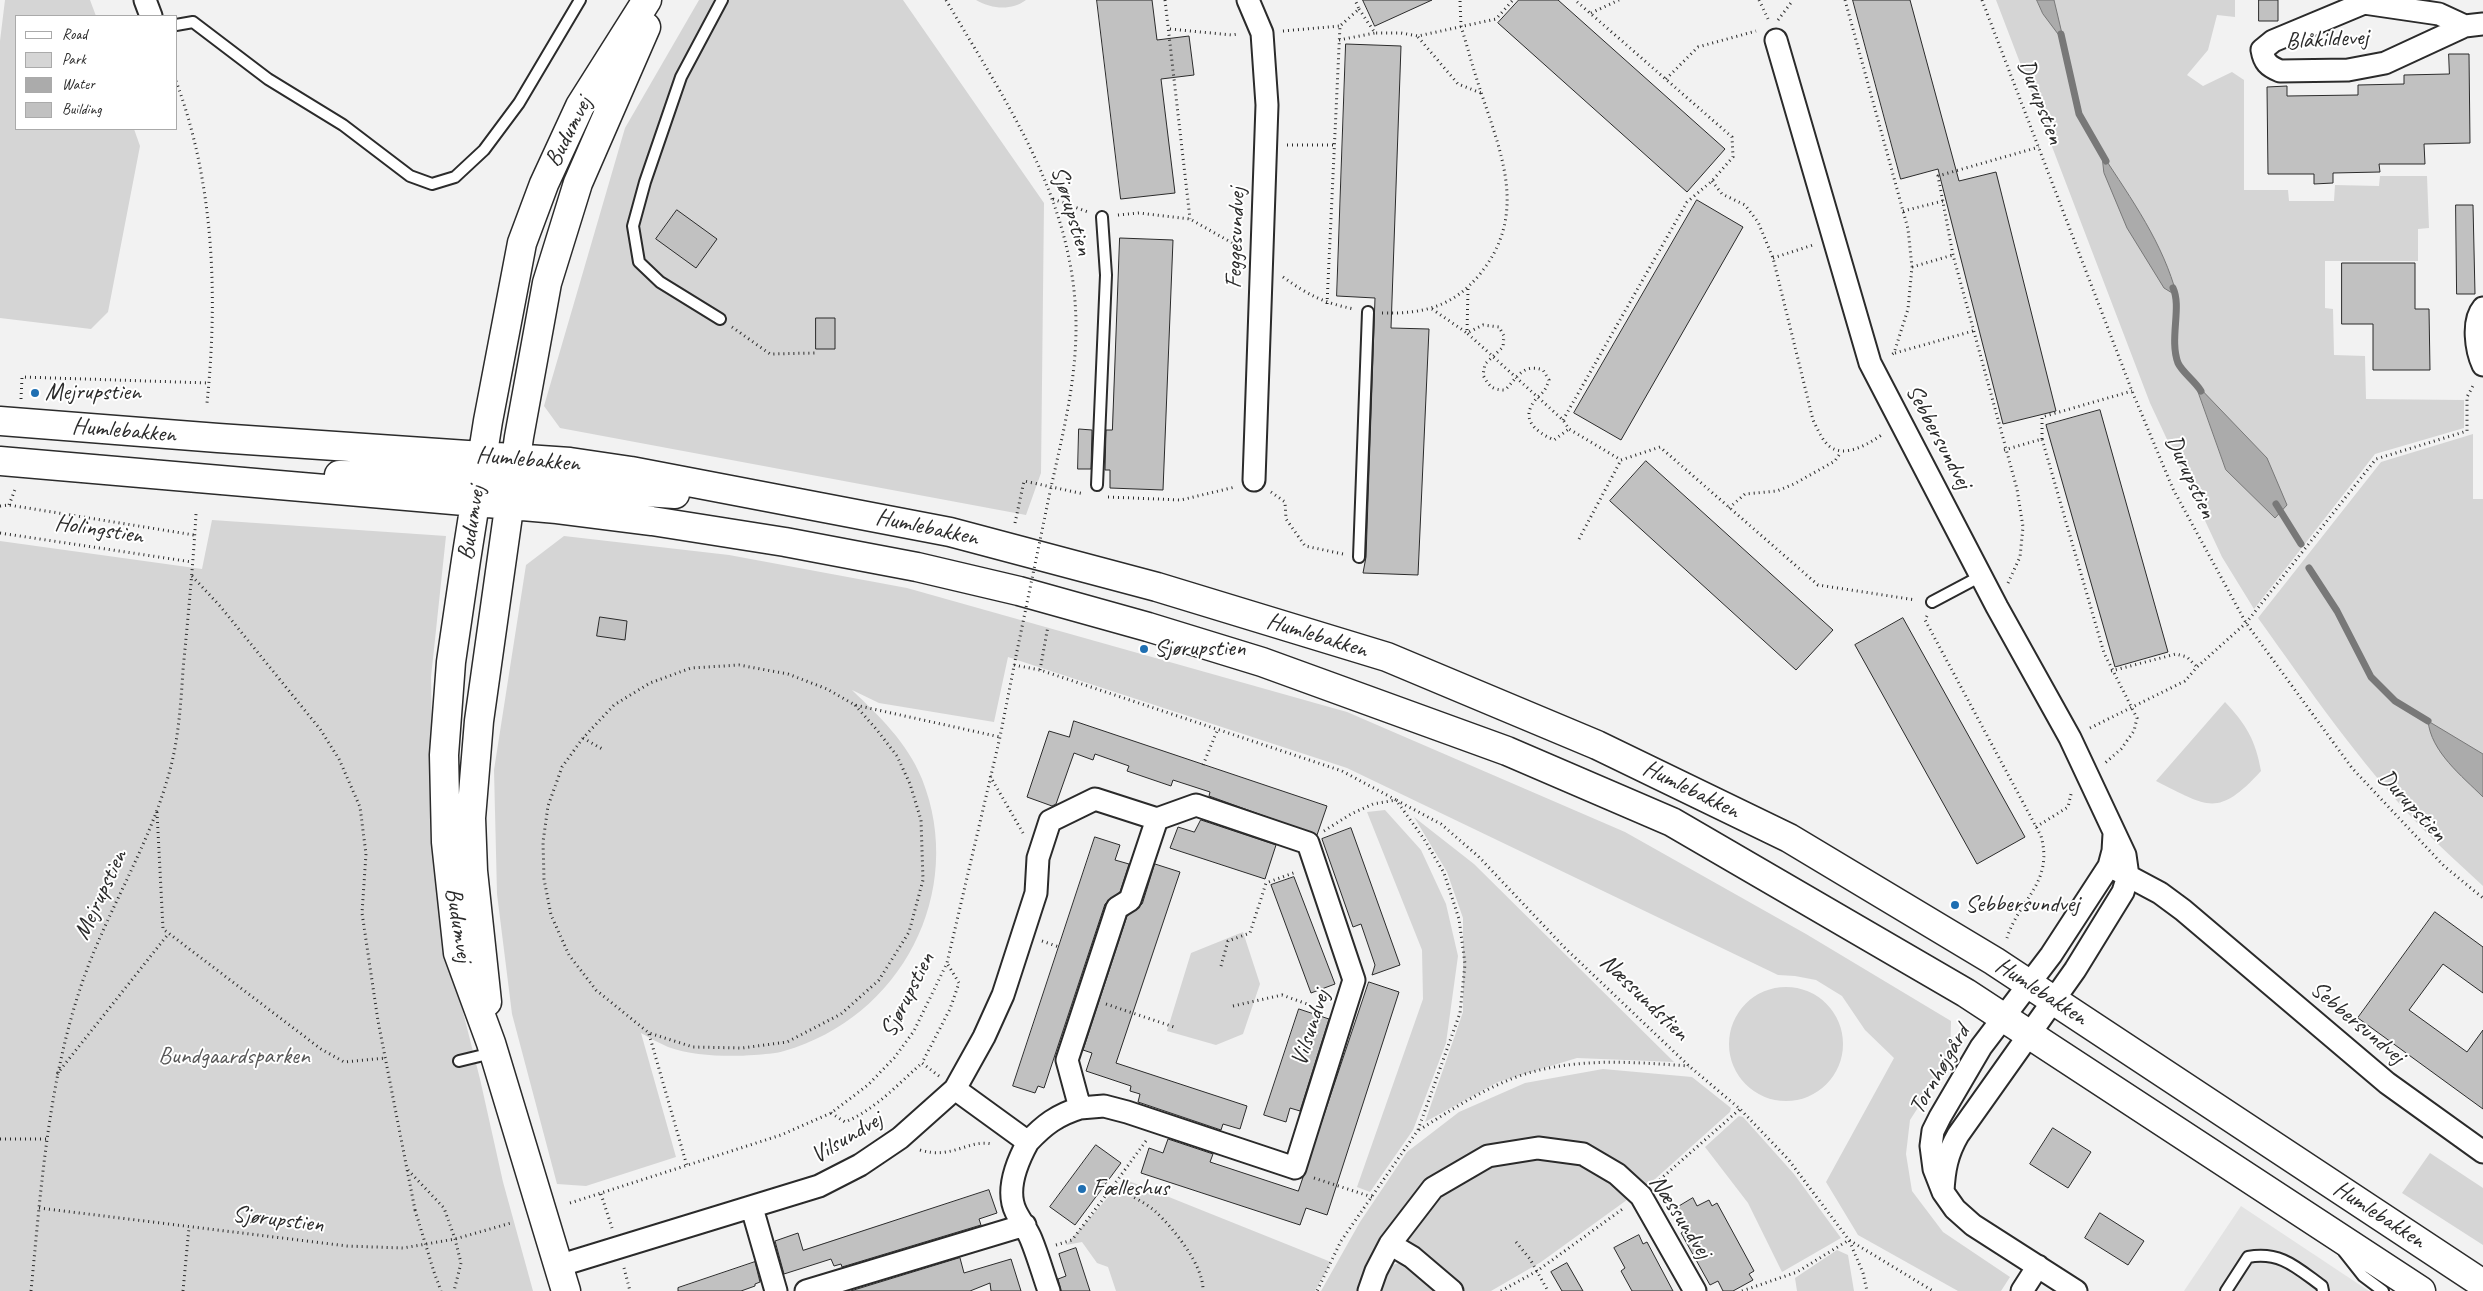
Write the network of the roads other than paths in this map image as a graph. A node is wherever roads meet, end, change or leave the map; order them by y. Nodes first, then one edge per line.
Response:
1 (145, 0) edge
2 (580, 0) edge
3 (647, 0) edge
4 (658, 0) edge
5 (722, 0) edge
6 (1248, 0) edge
7 (151, 15) edge
8 (178, 25) edge
9 (2474, 25) edge
10 (1772, 30) road end
11 (1102, 217) road end
12 (2483, 308) edge
13 (1368, 312) road end
14 (720, 319) road end
15 (2479, 374) edge
16 (0, 421) edge
17 (0, 461) edge
18 (481, 465) junction
19 (178, 476) junction
20 (1254, 480) dead end
21 (512, 482) junction
22 (1097, 485) dead end
23 (475, 503) junction
24 (1359, 557) road end
25 (1981, 576) junction
26 (1932, 602) road end
27 (1157, 819) junction
28 (2114, 834) junction
29 (2109, 866) junction
30 (2128, 876) junction
31 (2029, 984) junction
32 (2053, 1000) junction
33 (2003, 1017) junction
34 (2029, 1033) junction
35 (493, 1048) junction
36 (459, 1061) dead end
37 (955, 1089) junction
38 (1080, 1108) junction
39 (1023, 1151) junction
40 (2483, 1152) edge
41 (1943, 1192) junction
42 (752, 1208) junction
43 (1025, 1225) junction
44 (2325, 1227) junction
45 (1390, 1244) junction
46 (2038, 1266) junction
47 (562, 1278) edge
48 (2483, 1284) edge
49 (776, 1291) edge
50 (806, 1291) edge
51 (1048, 1291) edge
52 (1369, 1291) edge
53 (1452, 1291) edge
54 (1695, 1291) edge
55 (2022, 1291) edge
56 (2076, 1291) edge
57 (2226, 1291) edge
58 (2323, 1291) edge
59 (2384, 1291) edge
60 (2421, 1291) edge

1 - 7 street
2 - 8 lane
3 - 18 street, Budumvej
4 - 21 street, Budumvej
5 - 14 lane
6 - 20 street, Feggesundvej
9 - 9 street, Blåkildevej
10 - 25 street, Sebbersundvej
11 - 22 lane
12 - 15 street
13 - 24 lane
16 - 18 street, Humlebakken
17 - 19 street, Humlebakken
18 - 19 street
18 - 21 street, Humlebakken
18 - 23 street, Budumvej
19 - 23 street, Humlebakken
21 - 23 street, Humlebakken
21 - 31 street, Humlebakken
21 - 33 street, Humlebakken
21 - 35 street, Budumvej
23 - 35 street, Budumvej
25 - 26 lane
25 - 28 street, Sebbersundvej
27 - 37 street, Vilsundvej
27 - 38 street
27 - 38 street, Vilsundvej
28 - 29 street
28 - 30 street, Sebbersundvej
29 - 30 street, Sebbersundvej
29 - 31 street
30 - 32 street
30 - 40 street, Sebbersundvej
31 - 32 street, Humlebakken
31 - 33 street, Tornhøjgård
32 - 34 street, Tornhøjgård
32 - 48 street, Humlebakken
33 - 34 street, Humlebakken
33 - 41 street, Tornhøjgård
34 - 41 street, Tornhøjgård
34 - 44 street, Humlebakken
35 - 36 lane
35 - 47 street, Budumvej
37 - 39 street
37 - 42 street, Vilsundvej
38 - 39 street, Vilsundvej
39 - 43 street
41 - 46 street, Tornhøjgård
42 - 47 street, Vilsundvej
42 - 49 street
43 - 50 street
43 - 51 street
44 - 59 lane
44 - 60 street, Humlebakken
45 - 52 street, Næssundvej
45 - 53 street
45 - 54 street, Næssundvej
46 - 55 street
46 - 56 street, Tornhøjgård
57 - 58 lane

